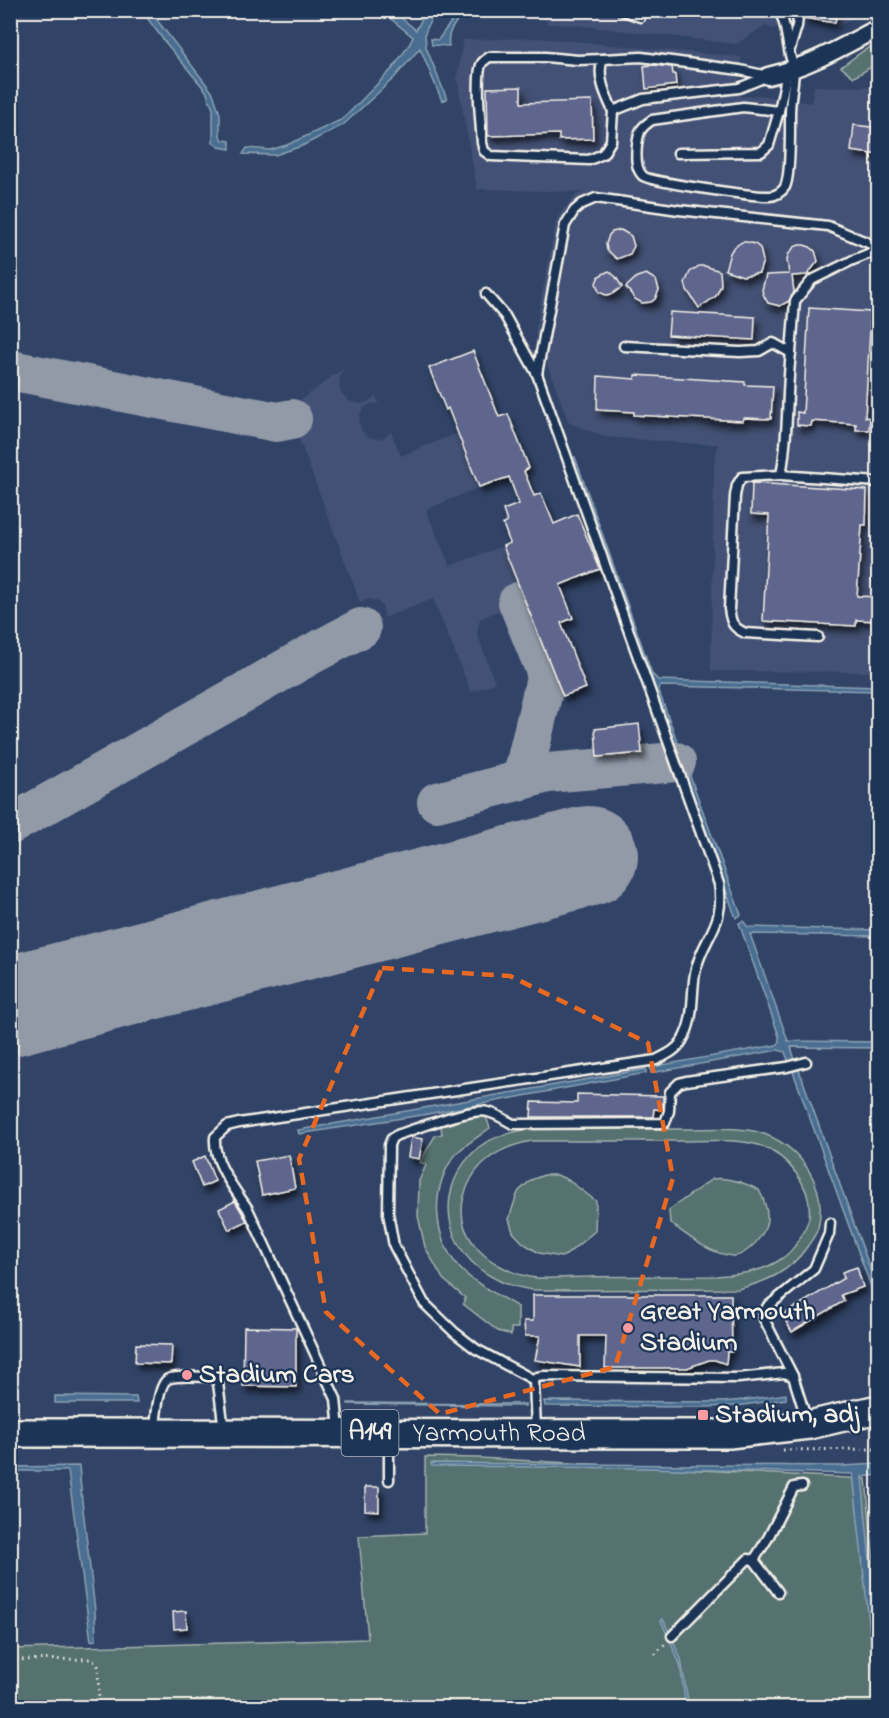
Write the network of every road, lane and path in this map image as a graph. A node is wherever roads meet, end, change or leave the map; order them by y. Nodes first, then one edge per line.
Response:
1 (621, 10) edge
2 (779, 10) edge
3 (799, 10) edge
4 (640, 17) dead end
5 (879, 28) edge
6 (789, 52) junction
7 (603, 59) junction
8 (790, 71) junction
9 (768, 76) junction
10 (613, 111) junction
11 (779, 111) junction
12 (678, 153) dead end
13 (879, 249) edge
14 (486, 294) dead end
15 (624, 346) dead end
16 (791, 353) junction
17 (537, 375) junction
18 (781, 475) junction
19 (879, 482) edge
20 (879, 561) edge
21 (879, 582) edge
22 (818, 637) dead end
23 (806, 1062) dead end
24 (830, 1222) dead end
25 (793, 1376) junction
26 (534, 1380) junction
27 (879, 1409) edge
28 (808, 1425) junction
29 (10, 1432) edge
30 (154, 1432) junction
31 (225, 1432) junction
32 (339, 1432) junction
33 (389, 1434) junction
34 (536, 1434) junction
35 (389, 1480) dead end
36 (802, 1486) dead end
37 (754, 1560) junction
38 (778, 1592) dead end
39 (670, 1638) joint
40 (655, 1654) dead end
41 (10, 1660) edge
42 (99, 1707) edge

1 - 4 lane
2 - 6 lane
3 - 6 lane
5 - 8 street
6 - 8 lane
7 - 9 lane
7 - 10 lane
7 - 10 lane
8 - 9 street
8 - 11 lane
8 - 11 lane
9 - 10 lane
11 - 12 lane
13 - 16 lane
13 - 17 lane
14 - 17 lane
15 - 16 lane
16 - 18 lane
17 - 32 lane
18 - 19 lane
18 - 22 lane
20 - 21 lane
23 - 26 lane
24 - 25 lane
25 - 26 lane
25 - 28 lane
26 - 34 lane
27 - 28 main road, Yarmouth Road / A149
28 - 34 main road, Yarmouth Road / A149
29 - 30 main road, Yarmouth Road / A149
30 - 31 main road, Yarmouth Road / A149
30 - 31 lane
31 - 32 main road, Yarmouth Road / A149
32 - 33 main road, Yarmouth Road / A149
33 - 34 main road, Yarmouth Road / A149
33 - 35 lane
36 - 37 lane
37 - 38 lane
37 - 39 lane
39 - 40 path
41 - 42 path

